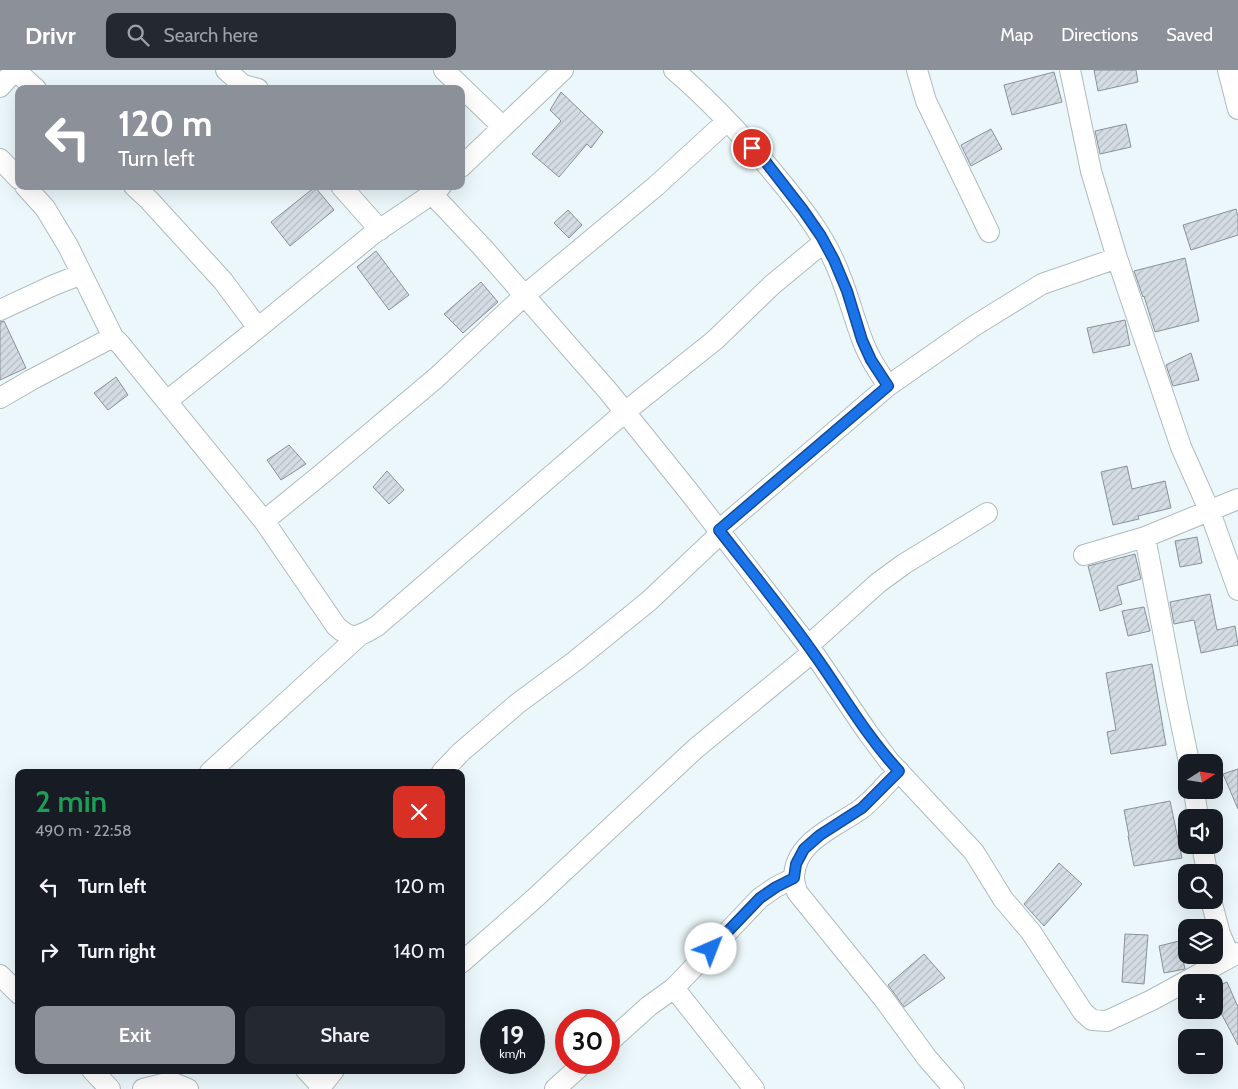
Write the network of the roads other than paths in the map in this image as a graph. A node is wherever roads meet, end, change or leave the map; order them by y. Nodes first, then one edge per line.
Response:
1 (15, 70) edge
2 (226, 70) edge
3 (444, 70) edge
4 (563, 70) edge
5 (674, 70) edge
6 (917, 70) edge
7 (1070, 70) edge
8 (1228, 70) edge
9 (32, 85) edge
10 (243, 85) edge
11 (460, 85) edge
12 (0, 87) edge
13 (465, 90) edge
14 (1238, 109) edge
15 (727, 121) junction
16 (503, 126) junction
17 (0, 159) edge
18 (465, 163) edge
19 (15, 175) edge
20 (29, 190) edge
21 (138, 190) edge
22 (345, 190) edge
23 (436, 190) edge
24 (380, 230) junction
25 (989, 232) dead end
26 (824, 242) junction
27 (1117, 258) junction
28 (82, 274) junction
29 (525, 295) junction
30 (0, 310) edge
31 (258, 328) junction
32 (113, 337) junction
33 (888, 386) junction
34 (0, 398) edge
35 (167, 401) junction
36 (625, 412) junction
37 (1238, 499) edge
38 (1210, 512) junction
39 (988, 513) dead end
40 (264, 521) junction
41 (720, 531) junction
42 (1145, 537) junction
43 (1084, 555) dead end
44 (1238, 590) edge
45 (361, 634) junction
46 (810, 649) junction
47 (1187, 754) edge
48 (213, 769) edge
49 (445, 769) edge
50 (899, 771) junction
51 (794, 878) junction
52 (1213, 909) edge
53 (1234, 955) edge
54 (465, 959) edge
55 (0, 975) edge
56 (674, 988) junction
57 (15, 990) edge
58 (620, 1032) edge
59 (96, 1074) edge
60 (309, 1074) edge
61 (331, 1074) edge
62 (572, 1074) edge
63 (320, 1088) edge
64 (110, 1089) edge
65 (143, 1089) edge
66 (188, 1089) edge
67 (556, 1089) edge
68 (754, 1089) edge
69 (954, 1089) edge

1 - 9 street
1 - 12 street
2 - 10 street
3 - 11 street
4 - 16 street
5 - 15 street
6 - 25 street
7 - 27 street
8 - 14 street
13 - 16 street
15 - 26 street
15 - 29 street
16 - 18 street
17 - 19 street
20 - 28 street
21 - 31 street
22 - 24 street
23 - 24 street
23 - 29 street
24 - 31 street
26 - 33 street
26 - 36 street
27 - 33 street
27 - 38 street
28 - 30 street
28 - 32 street
29 - 36 street
29 - 40 street
31 - 35 street
32 - 34 street
32 - 35 street
33 - 41 street
35 - 40 street
36 - 41 street
36 - 45 street
37 - 38 street
38 - 42 street
38 - 44 street
39 - 46 street
40 - 45 street
41 - 46 street
41 - 49 street
42 - 43 street
42 - 47 street
45 - 48 street
46 - 50 street
46 - 54 street
50 - 51 street
50 - 53 street
51 - 56 street
51 - 69 street
52 - 53 street
55 - 57 street
56 - 58 street
56 - 68 street
59 - 64 street
60 - 63 street
61 - 63 street
62 - 67 street
65 - 66 street

